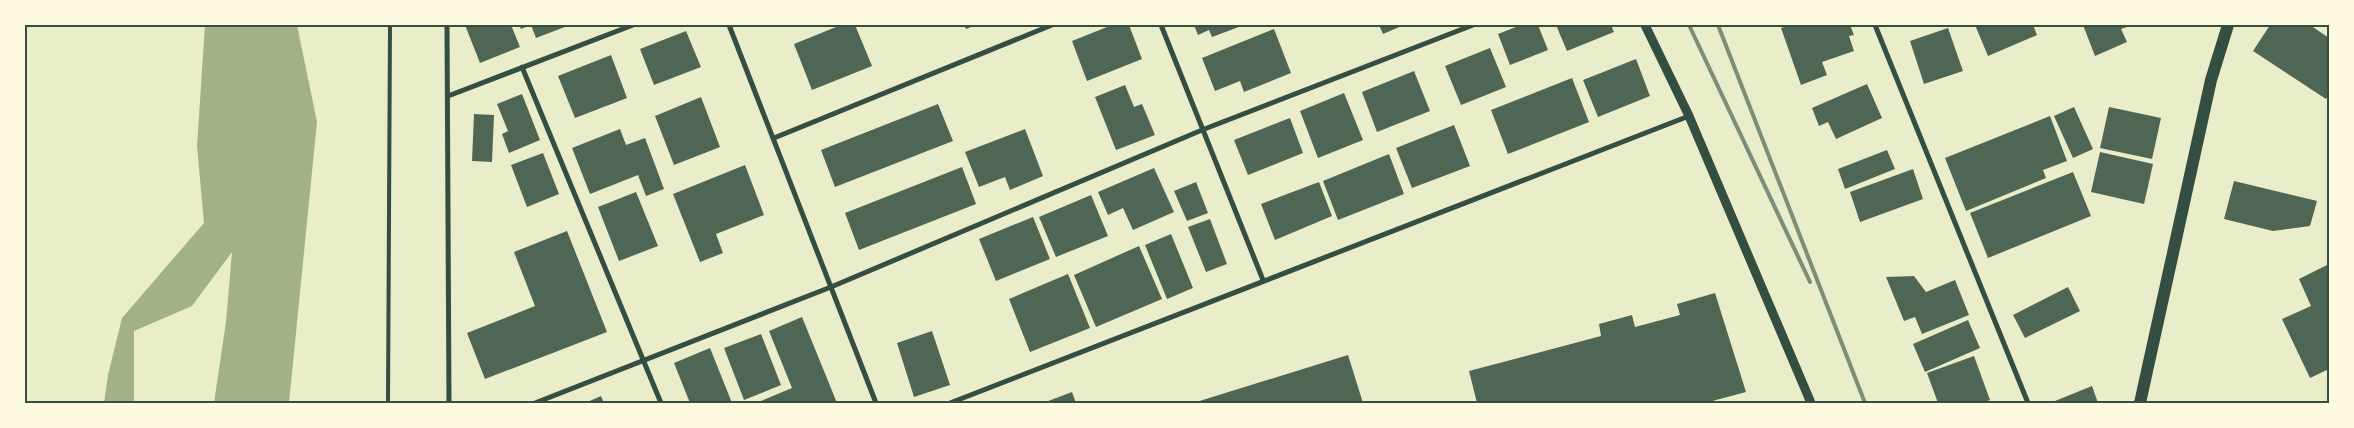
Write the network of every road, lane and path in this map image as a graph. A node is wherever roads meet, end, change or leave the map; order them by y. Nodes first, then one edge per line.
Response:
1 (390, 25) edge
2 (446, 25) edge
3 (633, 25) edge
4 (729, 25) edge
5 (1052, 25) edge
6 (1161, 25) edge
7 (1473, 25) edge
8 (1645, 25) edge
9 (1875, 25) edge
10 (2228, 25) edge
11 (522, 67) junction
12 (448, 96) junction
13 (1689, 116) junction
14 (1202, 130) junction
15 (774, 138) junction
16 (1262, 280) junction
17 (831, 287) junction
18 (643, 359) junction
19 (388, 403) edge
20 (449, 403) edge
21 (535, 403) edge
22 (661, 403) edge
23 (876, 403) edge
24 (950, 403) edge
25 (1811, 403) edge
26 (2028, 403) edge
27 (2140, 403) edge

1 - 19 lane
2 - 12 street
3 - 11 street
4 - 15 street
5 - 15 street
6 - 14 street
7 - 14 street
8 - 13 street
9 - 26 street
10 - 27 main road
11 - 12 street
11 - 18 street
12 - 20 street
13 - 16 street
13 - 25 street
14 - 16 street
14 - 17 street
15 - 17 street
16 - 24 street
17 - 18 street
17 - 23 street
18 - 21 street
18 - 22 street

